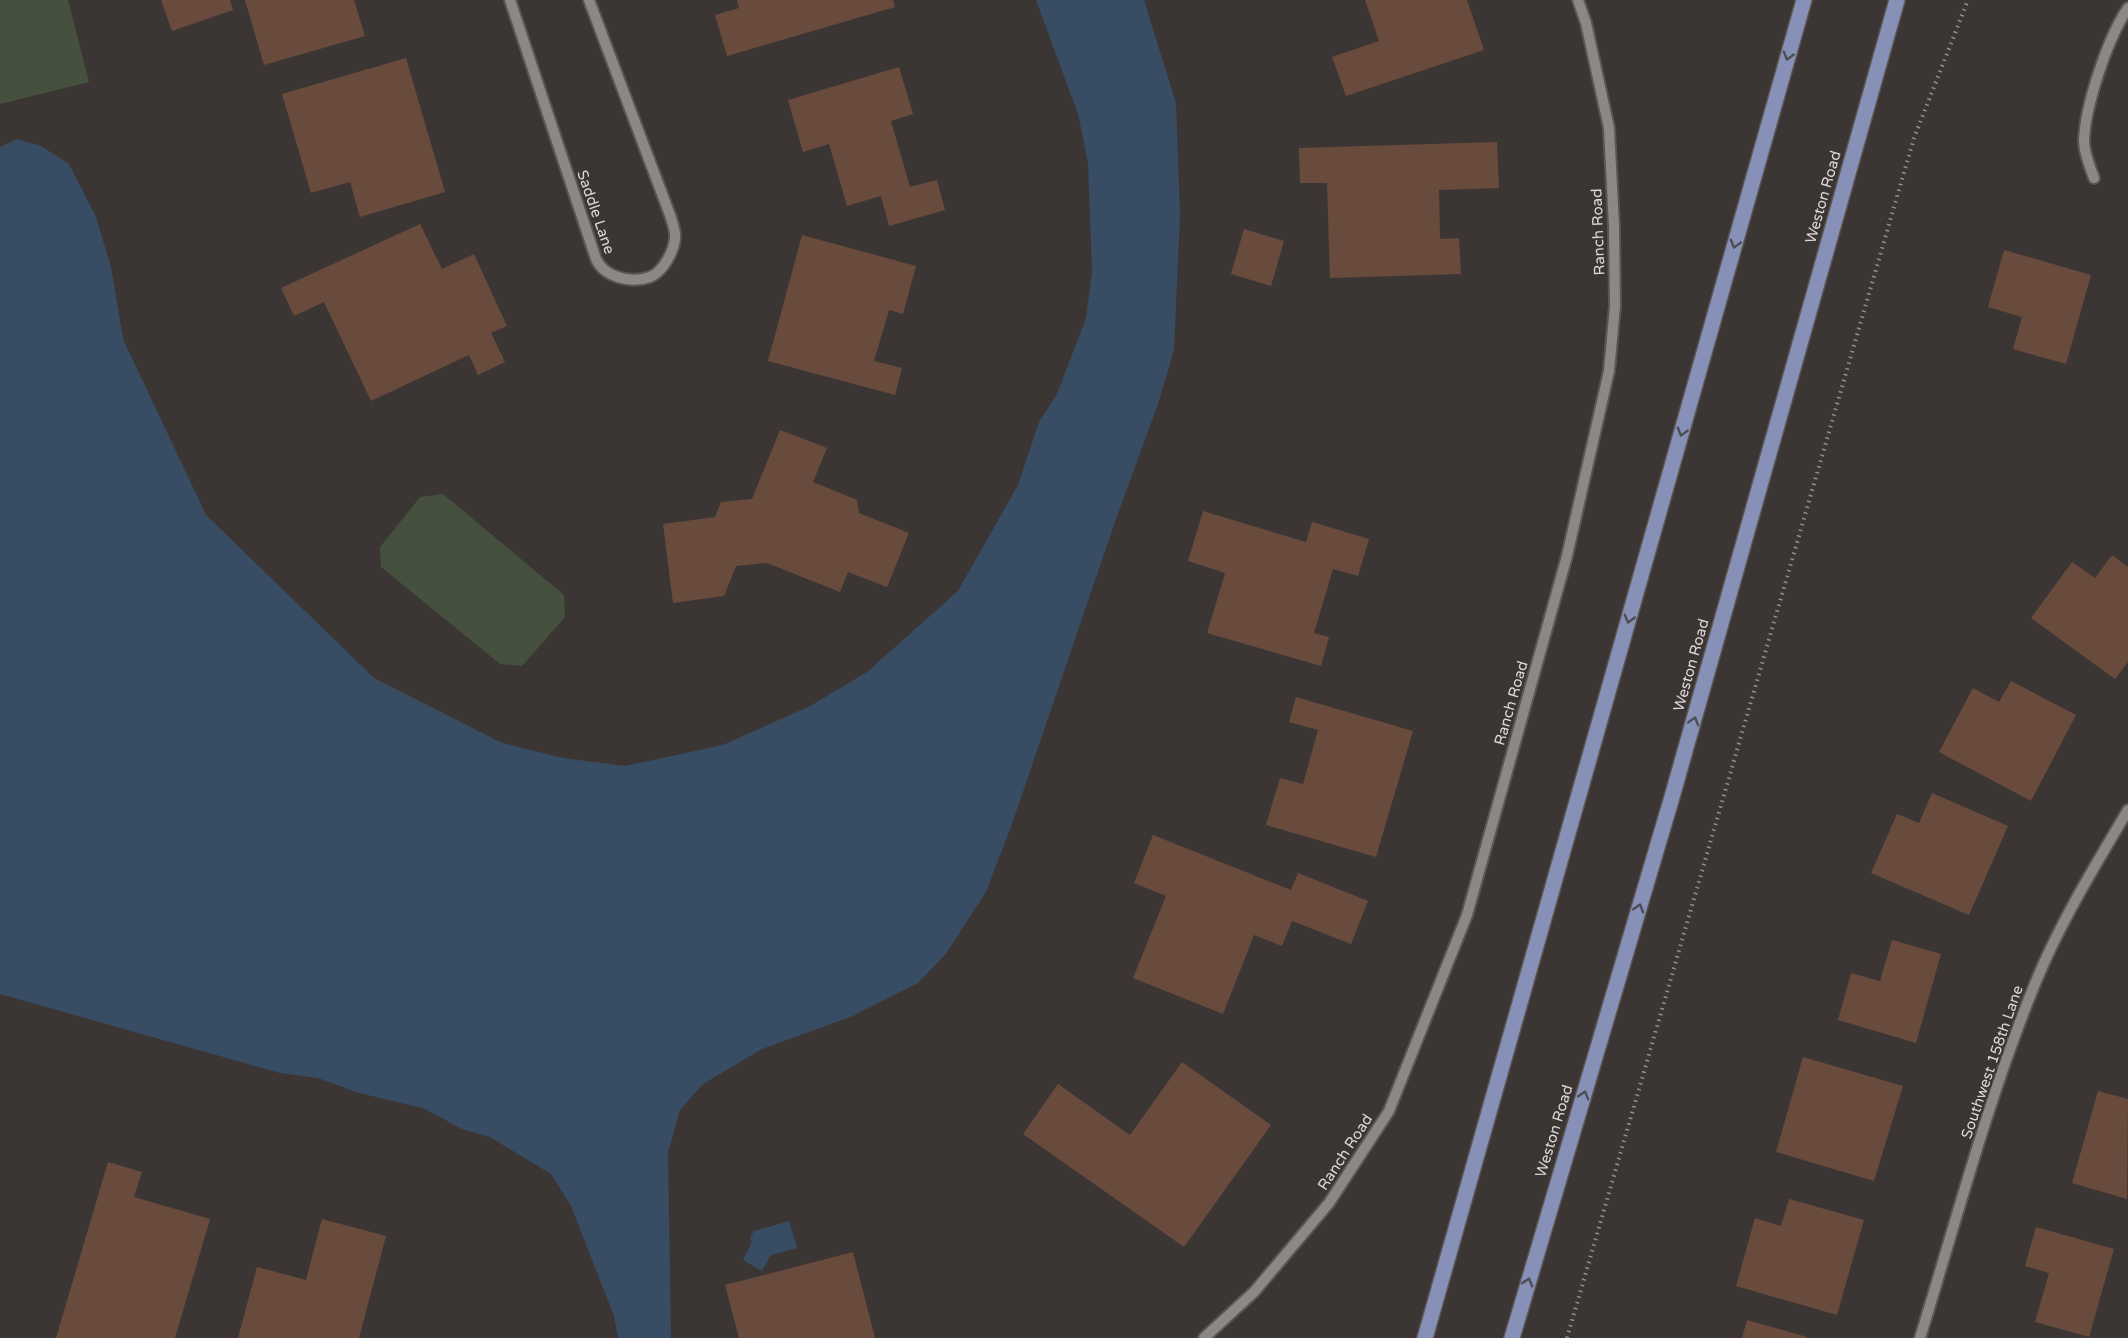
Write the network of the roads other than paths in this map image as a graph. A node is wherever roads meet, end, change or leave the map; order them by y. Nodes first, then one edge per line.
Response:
1 (510, 0) edge
2 (589, 0) edge
3 (1578, 0) edge
4 (1804, 0) edge
5 (1897, 0) edge
6 (2128, 8) edge
7 (2094, 178) dead end
8 (2128, 810) edge
9 (1204, 1338) edge
10 (1425, 1338) edge
11 (1512, 1338) edge
12 (1920, 1338) edge

1 - 2 street, Saddle Lane
3 - 9 street, Ranch Road
4 -> 10 main road
11 -> 5 main road, Weston Road
6 - 7 street
8 - 12 street, Southwest 158th Lane

